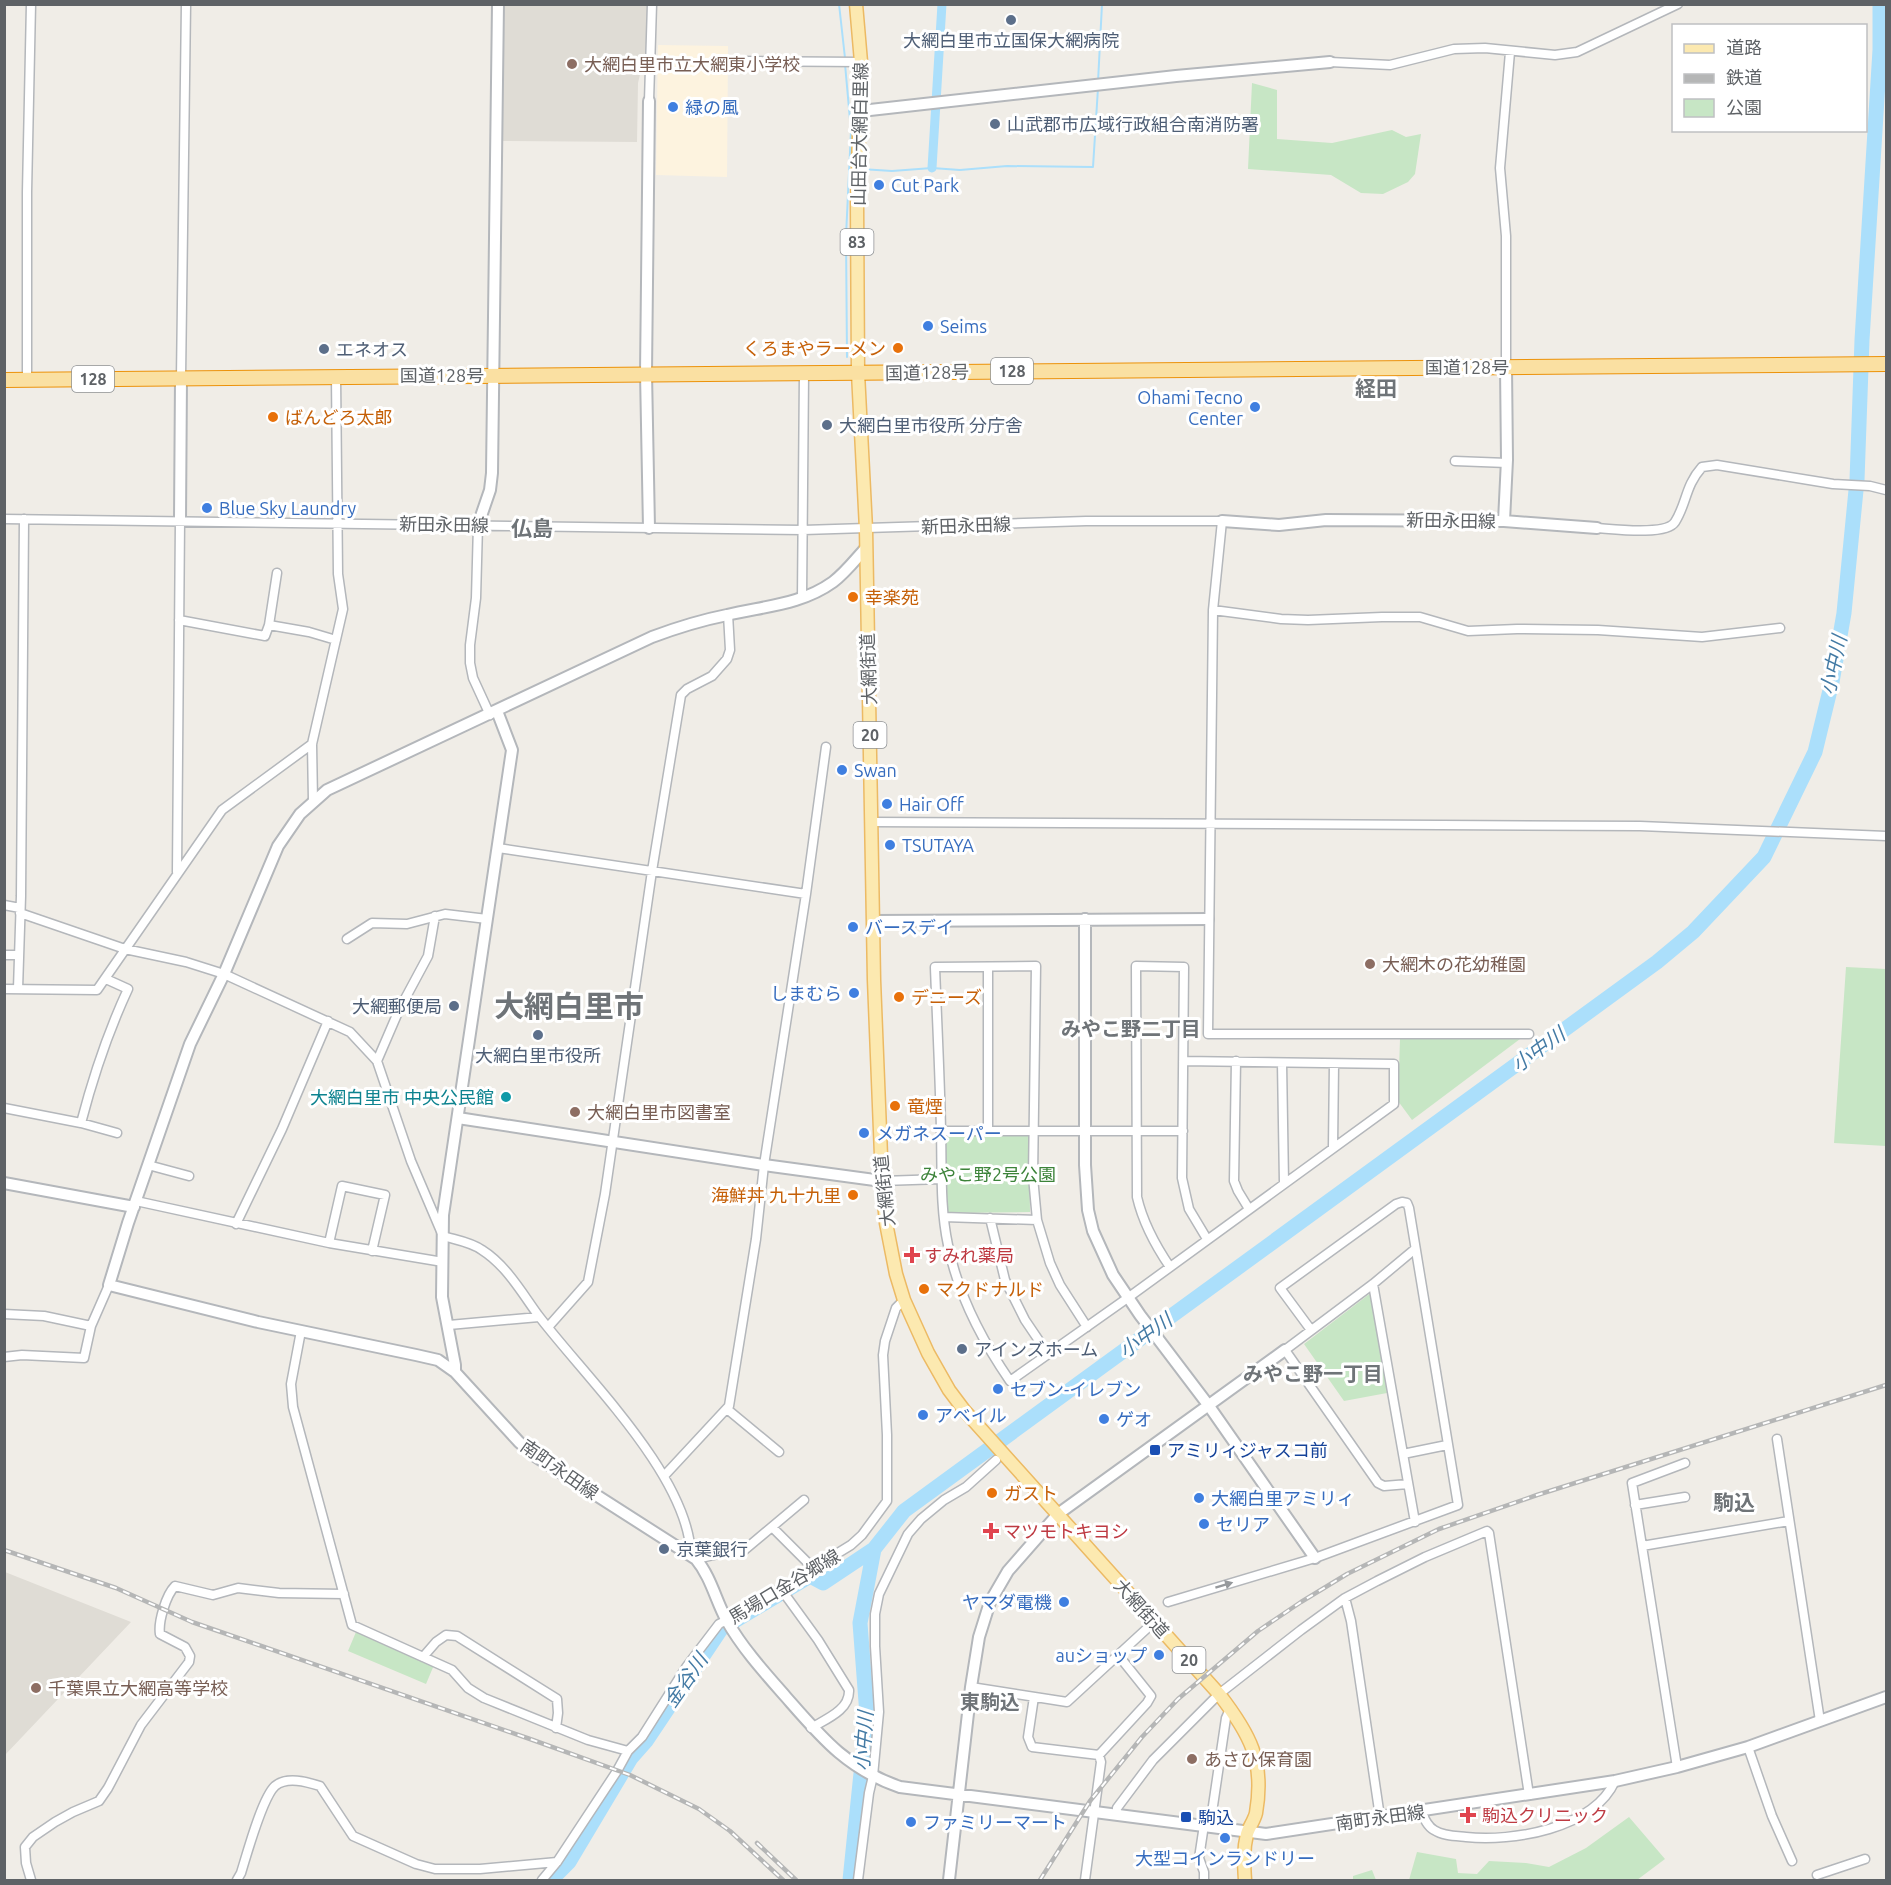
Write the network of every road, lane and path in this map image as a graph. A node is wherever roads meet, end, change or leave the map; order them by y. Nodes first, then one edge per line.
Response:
1 (31, 4) edge
2 (186, 4) edge
3 (498, 4) edge
4 (652, 4) edge
5 (856, 4) edge
6 (1678, 4) edge
7 (1510, 52) junction
8 (734, 61) dead end
9 (861, 62) junction
10 (1330, 62) joint
11 (649, 101) joint
12 (861, 111) junction
13 (1881, 364) edge
14 (1506, 367) junction
15 (646, 373) junction
16 (804, 373) junction
17 (858, 373) junction
18 (336, 375) junction
19 (493, 375) junction
20 (181, 378) junction
21 (27, 379) junction
22 (4, 380) edge
23 (1455, 461) dead end
24 (1507, 463) junction
25 (1887, 490) edge
26 (4, 519) edge
27 (24, 519) junction
28 (180, 520) junction
29 (1504, 521) junction
30 (1222, 522) junction
31 (337, 523) junction
32 (478, 525) junction
33 (649, 528) junction
34 (1598, 528) joint
35 (803, 530) junction
36 (866, 530) junction
37 (866, 549) junction
38 (278, 573) dead end
39 (802, 598) junction
40 (1213, 610) junction
41 (728, 614) junction
42 (180, 620) junction
43 (269, 626) junction
44 (1780, 628) dead end
45 (336, 640) junction
46 (494, 713) junction
47 (312, 744) junction
48 (826, 747) dead end
49 (313, 801) junction
50 (872, 822) junction
51 (1209, 823) junction
52 (1887, 836) edge
53 (498, 848) junction
54 (652, 871) junction
55 (177, 872) junction
56 (806, 894) junction
57 (4, 905) edge
58 (20, 910) junction
59 (435, 916) junction
60 (487, 919) junction
61 (1085, 919) junction
62 (1208, 919) junction
63 (873, 921) junction
64 (346, 939) dead end
65 (125, 949) junction
66 (4, 955) edge
67 (18, 955) junction
68 (988, 967) junction
69 (224, 974) junction
70 (106, 979) junction
71 (4, 989) edge
72 (18, 989) junction
73 (328, 1021) junction
74 (1529, 1034) dead end
75 (377, 1061) junction
76 (1183, 1061) junction
77 (1236, 1061) junction
78 (1282, 1063) junction
79 (1334, 1064) junction
80 (4, 1108) edge
81 (458, 1118) junction
82 (81, 1123) junction
83 (941, 1131) junction
84 (988, 1131) junction
85 (1034, 1131) junction
86 (1136, 1131) junction
87 (1183, 1131) junction
88 (1085, 1132) junction
89 (117, 1133) dead end
90 (613, 1142) junction
91 (1333, 1147) junction
92 (764, 1165) junction
93 (148, 1166) junction
94 (189, 1176) dead end
95 (942, 1179) junction
96 (882, 1181) junction
97 (4, 1183) edge
98 (1284, 1183) junction
99 (135, 1204) junction
100 (1249, 1209) junction
101 (944, 1217) junction
102 (990, 1218) junction
103 (1037, 1220) junction
104 (236, 1224) junction
105 (443, 1236) junction
106 (1207, 1239) junction
107 (329, 1243) junction
108 (1415, 1249) junction
109 (372, 1251) junction
110 (443, 1262) junction
111 (1170, 1267) junction
112 (1373, 1284) junction
113 (109, 1285) junction
114 (1129, 1297) junction
115 (904, 1300) junction
116 (4, 1314) edge
117 (539, 1317) junction
118 (448, 1324) junction
119 (91, 1326) junction
120 (549, 1326) junction
121 (1087, 1327) junction
122 (302, 1330) junction
123 (1311, 1330) junction
124 (1285, 1350) junction
125 (1048, 1354) junction
126 (4, 1357) edge
127 (455, 1372) junction
128 (1209, 1406) junction
129 (727, 1408) junction
130 (1777, 1439) dead end
131 (1447, 1445) junction
132 (779, 1452) dead end
133 (1403, 1454) junction
134 (998, 1456) junction
135 (1685, 1463) dead end
136 (664, 1476) junction
137 (1408, 1484) junction
138 (1685, 1497) dead end
139 (804, 1500) dead end
140 (1635, 1505) junction
141 (1058, 1514) junction
142 (1789, 1521) junction
143 (1415, 1522) junction
144 (772, 1527) junction
145 (1642, 1546) junction
146 (694, 1557) junction
147 (1315, 1558) junction
148 (814, 1569) junction
149 (781, 1589) junction
150 (344, 1594) junction
151 (1345, 1598) junction
152 (1168, 1602) dead end
153 (727, 1620) junction
154 (1154, 1622) junction
155 (1119, 1656) junction
156 (423, 1657) junction
157 (971, 1687) junction
158 (1219, 1694) junction
159 (1034, 1697) junction
160 (1887, 1697) edge
161 (1230, 1709) junction
162 (1820, 1721) junction
163 (556, 1728) junction
164 (812, 1728) junction
165 (1748, 1747) junction
166 (628, 1752) junction
167 (1099, 1755) junction
168 (1677, 1767) junction
169 (865, 1771) junction
170 (1615, 1781) junction
171 (958, 1795) junction
172 (1529, 1795) junction
173 (1421, 1811) junction
174 (1095, 1812) junction
175 (1117, 1815) junction
176 (1380, 1817) junction
177 (1207, 1825) junction
178 (1247, 1832) junction
179 (1865, 1859) dead end
180 (1792, 1861) dead end
181 (557, 1862) junction
182 (1816, 1875) dead end
183 (31, 1881) edge
184 (237, 1881) edge
185 (542, 1881) edge
186 (858, 1881) edge
187 (949, 1881) edge
188 (1085, 1881) edge
189 (1204, 1881) edge
190 (1245, 1881) edge

1 - 21 street
2 - 20 street
3 - 19 street
4 - 11 street
5 - 9 main road, 山田台大網白里線 / 83
6 - 7 street
7 - 10 street
7 - 14 street
8 - 9 street
9 - 12 main road, 山田台大網白里線 / 83
10 - 12 street
11 - 15 street
12 - 17 main road, 山田台大網白里線 / 83
13 - 14 highway, 国道128号 / 128
14 - 17 highway, 国道128号 / 128
14 - 24 street
15 - 16 highway, 国道128号 / 128
15 - 19 highway, 国道128号 / 128
15 - 33 street
16 - 17 highway, 国道128号 / 128
16 - 35 street
17 - 36 main road, 大網街道 / 20
18 - 19 highway, 国道128号 / 128
18 - 20 highway, 国道128号 / 128
18 - 31 street
19 - 32 street
20 - 21 highway, 国道128号 / 128
20 - 28 street
21 - 22 highway, 国道128号 / 128
23 - 24 street
24 - 29 street
25 - 34 street, 新田永田線
26 - 27 street, 新田永田線
27 - 28 street, 新田永田線
27 - 58 street
28 - 31 street, 新田永田線
28 - 42 street
29 - 30 street, 新田永田線
29 - 34 street, 新田永田線
30 - 36 street, 新田永田線
30 - 40 street
31 - 32 street, 新田永田線
31 - 45 street
32 - 33 street, 新田永田線
32 - 46 street
33 - 35 street, 新田永田線
35 - 36 street, 新田永田線
35 - 39 street
36 - 37 main road, 大網街道 / 20
37 - 39 street
37 - 50 main road, 大網街道 / 20
38 - 43 street
39 - 41 street
40 - 44 street
40 - 51 street
41 - 46 street
41 - 54 street
42 - 43 street
42 - 55 street
43 - 45 street
45 - 47 street
46 - 49 street
46 - 53 street
47 - 49 street
47 - 55 street
48 - 56 street
49 - 69 street
50 - 51 street
50 - 63 main road, 大網街道 / 20
51 - 52 street
51 - 62 street
53 - 54 street
53 - 60 street
54 - 56 street
54 - 90 street
55 - 65 street
56 - 92 street
57 - 58 street
58 - 65 street
58 - 67 street
59 - 60 street
59 - 64 street
59 - 75 street
60 - 81 street
61 - 62 street
61 - 63 street
61 - 88 street
62 - 74 street
63 - 96 main road, 大網街道 / 20
65 - 69 street
65 - 70 street
66 - 67 street
67 - 72 street
68 - 83 street
68 - 84 street
68 - 85 street
69 - 73 street
69 - 93 street
70 - 72 street
70 - 82 street
71 - 72 street
73 - 75 street
73 - 104 street
75 - 105 street
76 - 77 street
76 - 86 street
76 - 87 street
77 - 78 street
77 - 100 street
78 - 79 street
78 - 98 street
79 - 91 street
79 - 91 street
80 - 82 street
81 - 90 street
81 - 105 street
82 - 89 street
83 - 84 street
83 - 95 street
84 - 85 street
85 - 88 street
85 - 103 street
86 - 87 street
86 - 88 street
86 - 111 street
87 - 106 street
88 - 114 street
90 - 92 street
90 - 120 street
91 - 98 street
92 - 96 street
92 - 129 street
93 - 94 street
93 - 99 street
95 - 96 street
95 - 101 street
96 - 115 main road, 大網街道 / 20
97 - 99 street
98 - 100 street
99 - 104 street
99 - 113 street
100 - 106 street
101 - 102 street
101 - 125 street
102 - 103 street
102 - 125 street
103 - 121 street
104 - 107 street
105 - 110 street
105 - 117 street
106 - 111 street
107 - 109 street
107 - 109 street
108 - 112 street
108 - 123 street
108 - 131 street
109 - 110 street
110 - 118 street
111 - 114 street
112 - 123 street
112 - 133 street
113 - 119 street
113 - 122 street, 南町永田線
114 - 121 street
114 - 128 street
115 - 134 main road, 大網街道 / 20
115 - 148 street, 馬場口金谷郷線
116 - 119 street
117 - 118 street
117 - 120 street
118 - 127 street
119 - 126 street
120 - 136 street
121 - 125 street
122 - 127 street, 南町永田線
122 - 150 street
123 - 124 street
124 - 128 street
124 - 137 street
127 - 146 street, 南町永田線
128 - 141 street
128 - 147 street
129 - 132 street
129 - 136 street
130 - 142 street
131 - 133 street
131 - 143 street
133 - 137 street
134 - 141 main road, 大網街道 / 20
134 - 169 street
135 - 140 street
136 - 146 street
137 - 143 street
138 - 140 street
139 - 144 street
140 - 145 street
141 - 154 main road, 大網街道 / 20
141 - 157 street
142 - 145 street
142 - 162 street
143 - 147 street
144 - 146 street
144 - 148 street
145 - 168 street
146 - 153 street, 南町永田線
152 -> 147 street
148 - 149 street, 馬場口金谷郷線
149 - 153 street, 馬場口金谷郷線
149 - 164 street
150 - 156 street
150 - 183 street
151 - 158 street
151 - 172 street
151 - 176 street
153 - 164 street, 南町永田線
153 - 166 street, 馬場口金谷郷線
154 - 155 street
154 - 158 main road, 大網街道 / 20
155 - 159 street
155 - 167 street
156 - 163 street
156 - 163 street
157 - 159 street
157 - 171 street
158 - 161 main road, 大網街道 / 20
158 - 175 street
159 - 167 street
160 - 162 street, 南町永田線
161 - 177 street
161 - 178 main road, 大網街道 / 20
162 - 165 street, 南町永田線
163 - 166 street
164 - 169 street, 南町永田線
165 - 168 street, 南町永田線
165 - 180 street
166 - 181 street, 馬場口金谷郷線
167 - 174 street
168 - 170 street, 南町永田線
169 - 171 street, 南町永田線
169 - 186 street
170 - 172 street, 南町永田線
170 - 173 street
171 - 174 street, 南町永田線
171 - 187 street
172 - 173 street, 南町永田線
173 - 176 street, 南町永田線
174 - 175 street, 南町永田線
174 - 188 street
175 - 177 street, 南町永田線
176 - 178 street, 南町永田線
177 - 178 street, 南町永田線
177 - 189 street
178 - 190 main road, 大網街道 / 20
179 - 182 street
181 - 184 street
181 - 185 street, 馬場口金谷郷線

